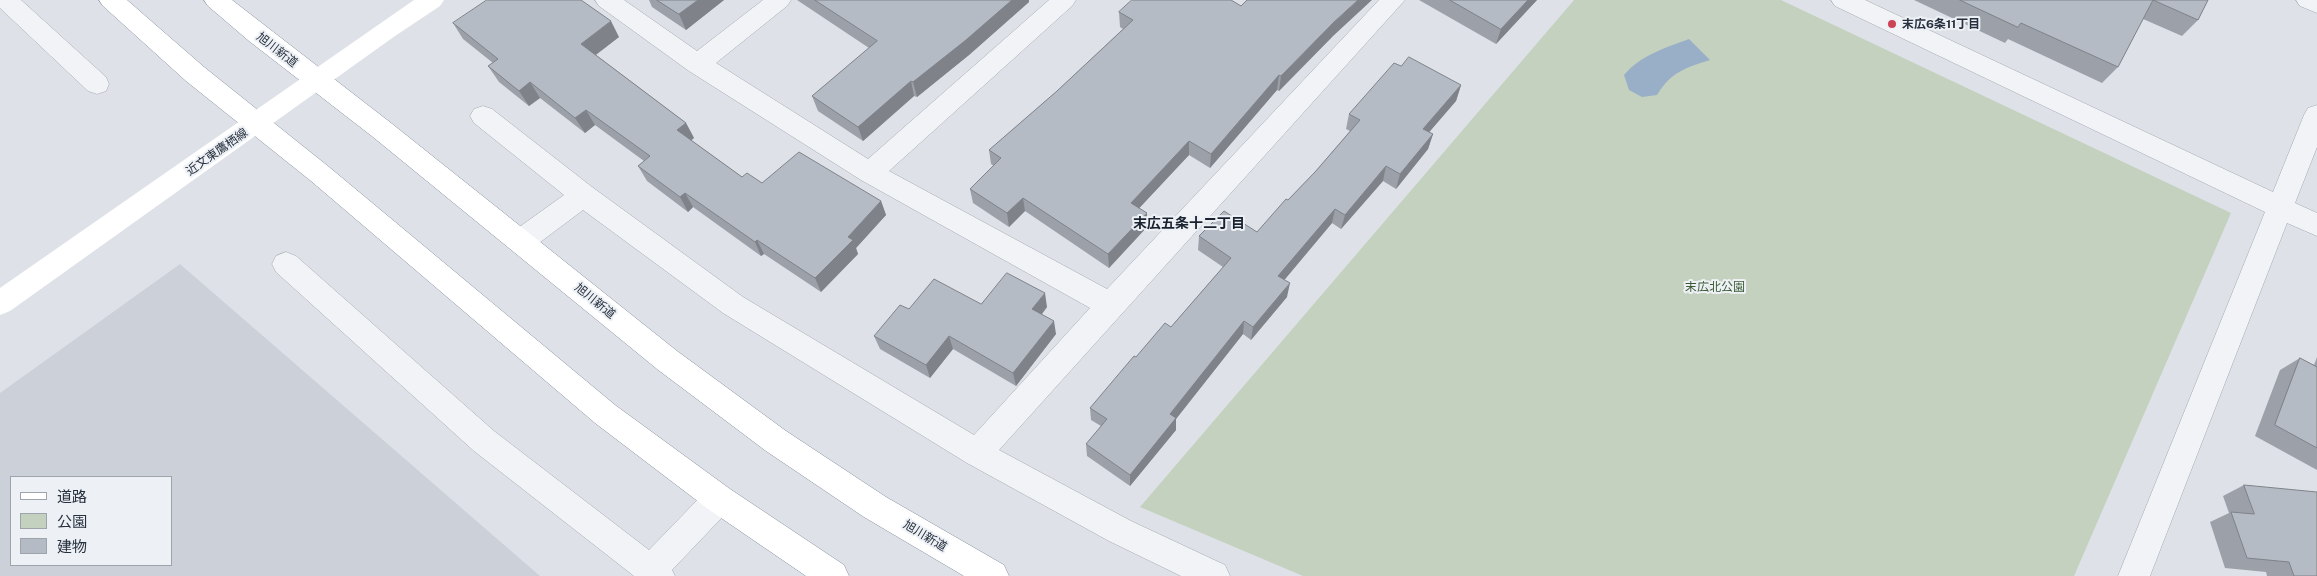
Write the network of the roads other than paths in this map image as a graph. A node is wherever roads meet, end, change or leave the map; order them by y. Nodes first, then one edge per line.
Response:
1 (111, 0) edge
2 (216, 0) edge
3 (432, 0) edge
4 (607, 0) edge
5 (779, 0) edge
6 (1064, 0) edge
7 (1394, 0) edge
8 (1843, 0) edge
9 (2308, 0) edge
10 (17, 3) edge
11 (2317, 4) edge
12 (698, 64) junction
13 (316, 81) junction
14 (97, 84) dead end
15 (2317, 115) edge
16 (483, 116) dead end
17 (258, 124) junction
18 (870, 173) junction
19 (584, 195) junction
20 (2280, 207) junction
21 (2317, 225) edge
22 (521, 241) junction
23 (286, 264) dead end
24 (0, 303) edge
25 (1110, 305) junction
26 (977, 453) junction
27 (719, 499) junction
28 (655, 573) edge
29 (832, 576) edge
30 (992, 576) edge
31 (1214, 576) edge
32 (2134, 576) edge

1 - 17 main road
2 - 13 main road, 旭川新道
3 - 13 main road, 近文東鷹栖線
4 - 12 street
5 - 12 street
6 - 18 street
7 - 25 street
8 - 20 street
9 - 11 street
10 - 14 street
12 - 18 street
13 - 17 main road, 近文東鷹栖線
13 - 22 main road, 旭川新道
15 - 20 street
16 - 19 street
17 - 24 main road, 近文東鷹栖線
17 - 27 main road
18 - 25 street
19 - 22 street
19 - 26 street
20 - 21 street
20 - 32 street
22 - 30 main road, 旭川新道
23 - 28 street
25 - 26 street
26 - 31 street
27 - 28 street
27 - 29 main road

